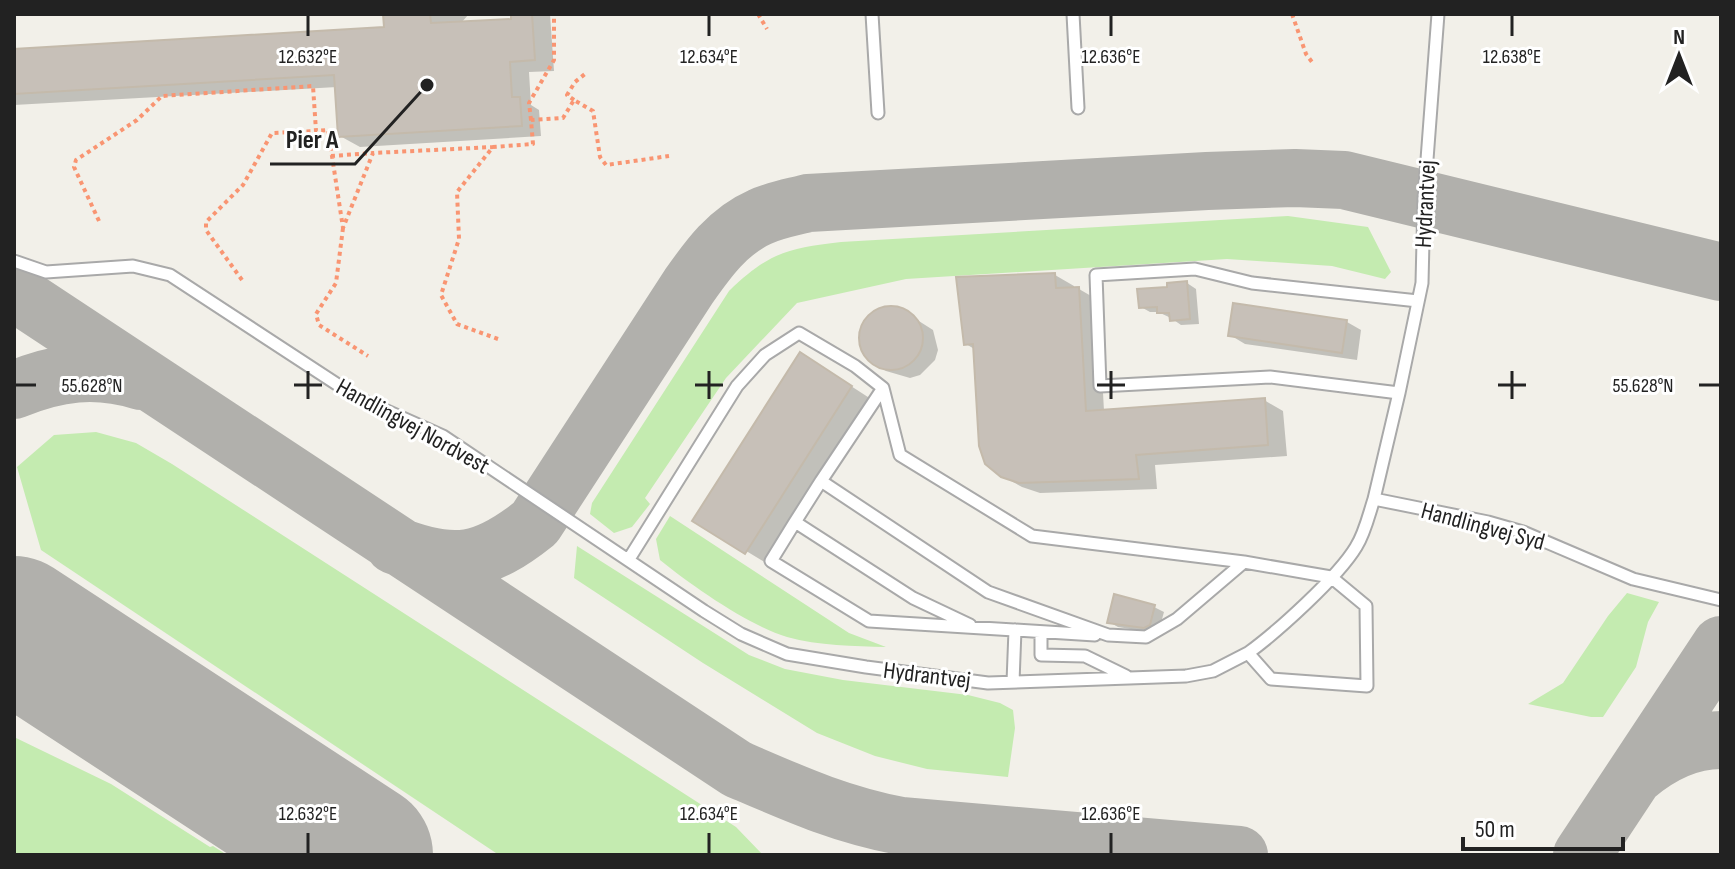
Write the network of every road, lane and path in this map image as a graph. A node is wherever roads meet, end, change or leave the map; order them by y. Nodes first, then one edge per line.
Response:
1 (554, 14) edge
2 (758, 14) edge
3 (872, 14) edge
4 (1073, 14) edge
5 (1292, 14) edge
6 (1438, 14) edge
7 (767, 29) dead end
8 (1312, 62) dead end
9 (585, 74) dead end
10 (574, 100) junction
11 (1078, 108) dead end
12 (878, 113) dead end
13 (531, 120) junction
14 (316, 131) junction
15 (493, 147) junction
16 (373, 153) junction
17 (331, 156) junction
18 (669, 156) dead end
19 (99, 221) dead end
20 (343, 228) junction
21 (14, 261) edge
22 (242, 280) dead end
23 (1418, 301) junction
24 (498, 339) dead end
25 (368, 356) dead end
26 (883, 388) junction
27 (1399, 393) junction
28 (821, 481) junction
29 (1374, 499) junction
30 (795, 522) junction
31 (629, 559) junction
32 (1244, 562) junction
33 (1331, 577) junction
34 (1721, 600) edge
35 (978, 628) junction
36 (1015, 630) junction
37 (1041, 632) junction
38 (1108, 635) junction
39 (1248, 653) junction
40 (1130, 678) junction
41 (1013, 682) junction

1 - 13 path
2 - 7 path
3 - 12 lane
4 - 11 lane
5 - 8 path
6 - 23 lane, Hydrantvej
9 - 10 path
10 - 13 path
10 - 18 path
13 - 15 path
14 - 17 path
14 - 19 path
14 - 22 path
15 - 16 path
15 - 24 path
16 - 17 path
16 - 20 path
17 - 20 path
20 - 25 path
21 - 31 lane, Handlingvej Nordvest
23 - 27 lane, Hydrantvej
23 - 27 lane
26 - 28 lane
26 - 31 lane
26 - 32 lane
27 - 29 lane, Hydrantvej
28 - 30 lane
28 - 38 lane
29 - 33 lane
29 - 34 lane, Handlingvej Syd
30 - 35 lane
30 - 35 lane
31 - 41 lane, Hydrantvej
32 - 33 lane
32 - 38 lane
33 - 39 lane, Hydrantvej
33 - 39 lane
35 - 36 lane
36 - 37 lane
36 - 41 lane
37 - 38 lane
37 - 40 lane
39 - 40 lane, Hydrantvej
40 - 41 lane, Hydrantvej

